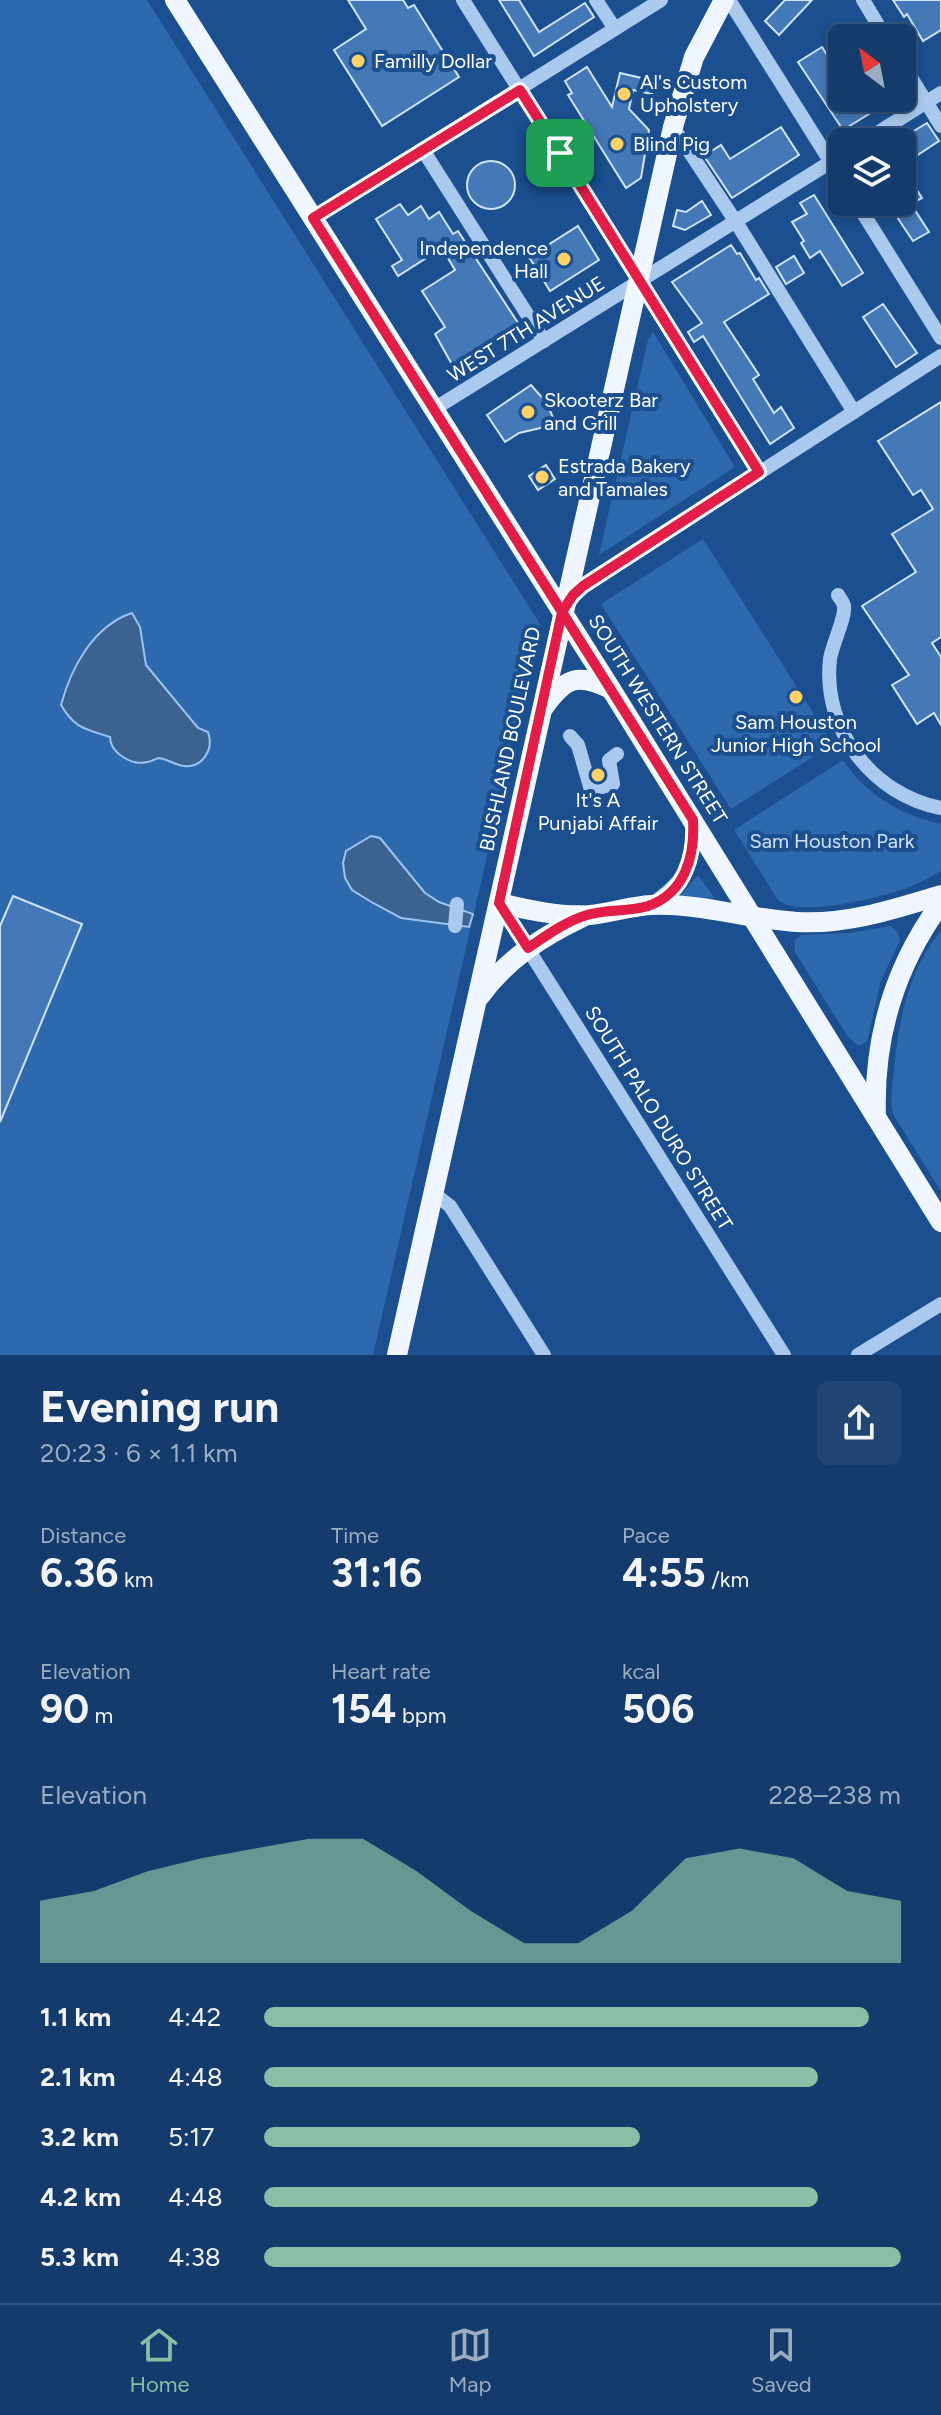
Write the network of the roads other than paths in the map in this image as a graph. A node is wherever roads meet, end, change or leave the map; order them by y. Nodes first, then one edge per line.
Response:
1 (175, 0) edge
2 (463, 0) edge
3 (596, 0) edge
4 (661, 0) edge
5 (726, 0) edge
6 (863, 0) edge
7 (878, 24) edge
8 (615, 29) junction
9 (916, 86) edge
10 (520, 90) junction
11 (941, 93) edge
12 (926, 102) junction
13 (941, 126) edge
14 (673, 127) junction
15 (885, 128) edge
16 (828, 147) edge
17 (423, 150) junction
18 (828, 164) edge
19 (865, 216) edge
20 (313, 218) junction
21 (736, 222) junction
22 (639, 282) junction
23 (941, 338) edge
24 (544, 341) junction
25 (941, 356) edge
26 (434, 409) junction
27 (854, 412) junction
28 (759, 472) junction
29 (838, 595) dead end
30 (562, 612) junction
31 (611, 689) junction
32 (542, 710) junction
33 (570, 736) dead end
34 (617, 754) dead end
35 (941, 808) edge
36 (693, 820) junction
37 (941, 895) edge
38 (499, 903) junction
39 (941, 903) edge
40 (457, 904) dead end
41 (650, 905) junction
42 (587, 915) junction
43 (751, 916) junction
44 (455, 926) dead end
45 (528, 948) junction
46 (476, 1003) junction
47 (876, 1119) junction
48 (433, 1193) junction
49 (941, 1222) edge
50 (941, 1304) edge
51 (397, 1355) edge
52 (544, 1355) edge
53 (784, 1355) edge
54 (858, 1355) edge

1 - 20 main road, SOUTH WESTERN STREET
2 - 10 street
3 - 8 street
4 - 8 street
5 - 14 main road, BUSHLAND BOULEVARD
5 - 16 street
6 - 7 street
8 - 10 street
9 - 12 street
10 - 17 street
10 - 22 street
11 - 12 street
12 - 13 street
12 - 15 street
14 - 21 street
14 - 22 main road, BUSHLAND BOULEVARD
17 - 20 street
17 - 24 street
18 - 21 street, WEST 7TH AVENUE
19 - 23 street
20 - 26 main road, SOUTH WESTERN STREET
21 - 22 street, WEST 7TH AVENUE
21 - 27 street
22 - 24 street, WEST 7TH AVENUE
22 - 28 street
22 - 30 main road, BUSHLAND BOULEVARD
24 - 26 street, WEST 7TH AVENUE
25 - 27 street
26 - 30 main road, SOUTH WESTERN STREET
27 - 28 street
28 - 30 street
29 - 35 street
30 - 31 main road, SOUTH WESTERN STREET
30 - 32 main road, BUSHLAND BOULEVARD
31 - 32 main road
31 - 36 main road, SOUTH WESTERN STREET
32 - 38 main road, BUSHLAND BOULEVARD
33 - 34 street
36 - 41 street
36 - 43 main road, SOUTH WESTERN STREET
37 - 43 main road
38 - 42 main road
38 - 45 street, SOUTH PALO DURO STREET
38 - 46 main road, BUSHLAND BOULEVARD
39 - 47 main road
40 - 44 street
41 - 42 main road
41 - 43 main road
42 - 45 main road
43 - 47 main road, SOUTH WESTERN STREET
45 - 46 main road
45 - 53 street, SOUTH PALO DURO STREET
46 - 48 main road, BUSHLAND BOULEVARD
47 - 49 main road, SOUTH WESTERN STREET
48 - 51 main road, BUSHLAND BOULEVARD
48 - 52 street
50 - 54 street

